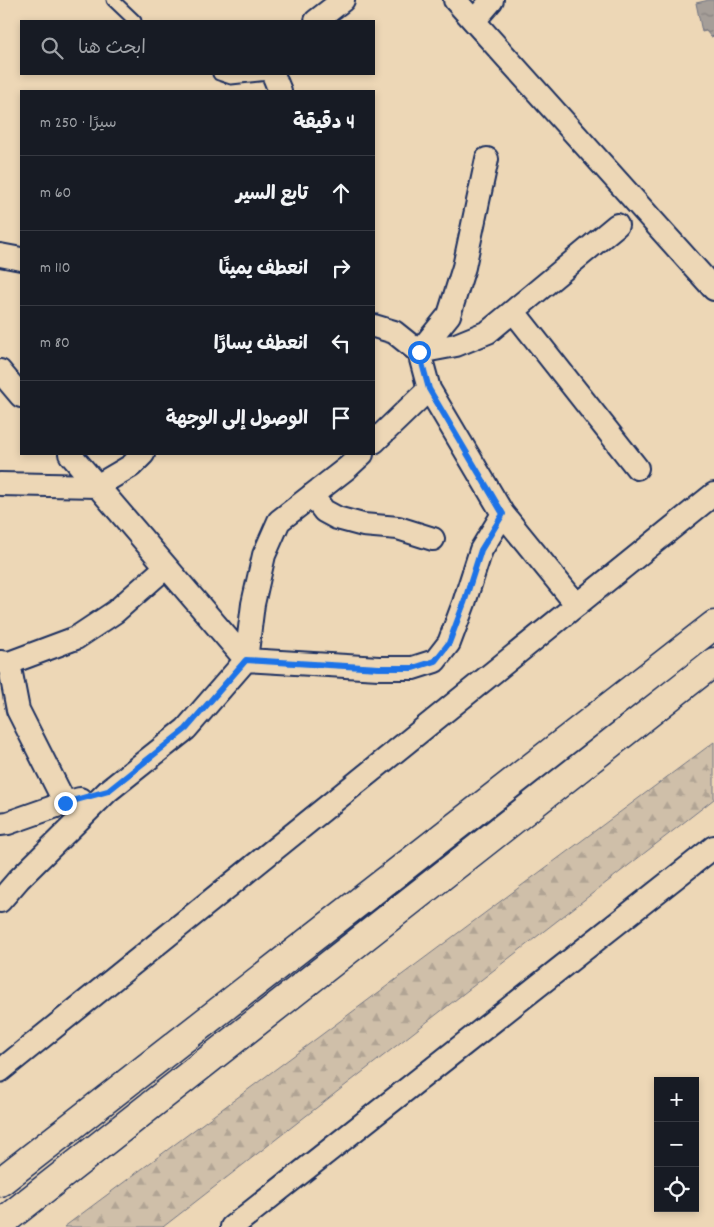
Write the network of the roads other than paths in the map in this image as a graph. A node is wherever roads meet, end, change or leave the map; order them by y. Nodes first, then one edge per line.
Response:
1 (113, 0) edge
2 (343, 0) edge
3 (455, 0) edge
4 (492, 0) edge
5 (134, 20) edge
6 (317, 20) edge
7 (474, 21) junction
8 (222, 75) edge
9 (259, 75) edge
10 (273, 75) edge
11 (280, 90) edge
12 (486, 159) dead end
13 (616, 225) dead end
14 (0, 255) edge
15 (20, 259) edge
16 (714, 289) edge
17 (514, 312) junction
18 (375, 326) edge
19 (419, 352) junction
20 (0, 371) edge
21 (429, 389) junction
22 (20, 395) edge
23 (375, 441) edge
24 (71, 455) edge
25 (142, 455) edge
26 (361, 455) edge
27 (637, 468) dead end
28 (0, 484) edge
29 (96, 486) junction
30 (714, 494) edge
31 (312, 495) junction
32 (503, 514) junction
33 (433, 539) dead end
34 (166, 567) junction
35 (577, 606) junction
36 (714, 625) edge
37 (246, 660) junction
38 (5, 662) edge
39 (714, 662) edge
40 (108, 791) junction
41 (65, 803) junction
42 (0, 824) edge
43 (714, 847) edge
44 (0, 901) edge
45 (0, 1071) edge
46 (0, 1182) edge
47 (0, 1224) edge
48 (232, 1227) edge

1 - 5 lane
2 - 6 street
3 - 7 street
4 - 7 street
7 - 16 street
8 - 9 lane
10 - 11 street
12 - 19 street
13 - 17 street
14 - 15 street
17 - 19 street
17 - 27 street
18 - 19 street
19 - 21 street
20 - 22 street
21 - 23 street
21 - 32 street
24 - 29 street
25 - 29 street
26 - 31 street
28 - 29 street
29 - 34 street
30 - 35 street
31 - 33 street
31 - 37 street
32 - 35 street
32 - 37 street
34 - 37 street
34 - 38 street
35 - 45 street
36 - 46 main road
37 - 40 street
38 - 41 street
39 - 47 main road
40 - 41 street
40 - 44 street
41 - 42 street
43 - 48 street

